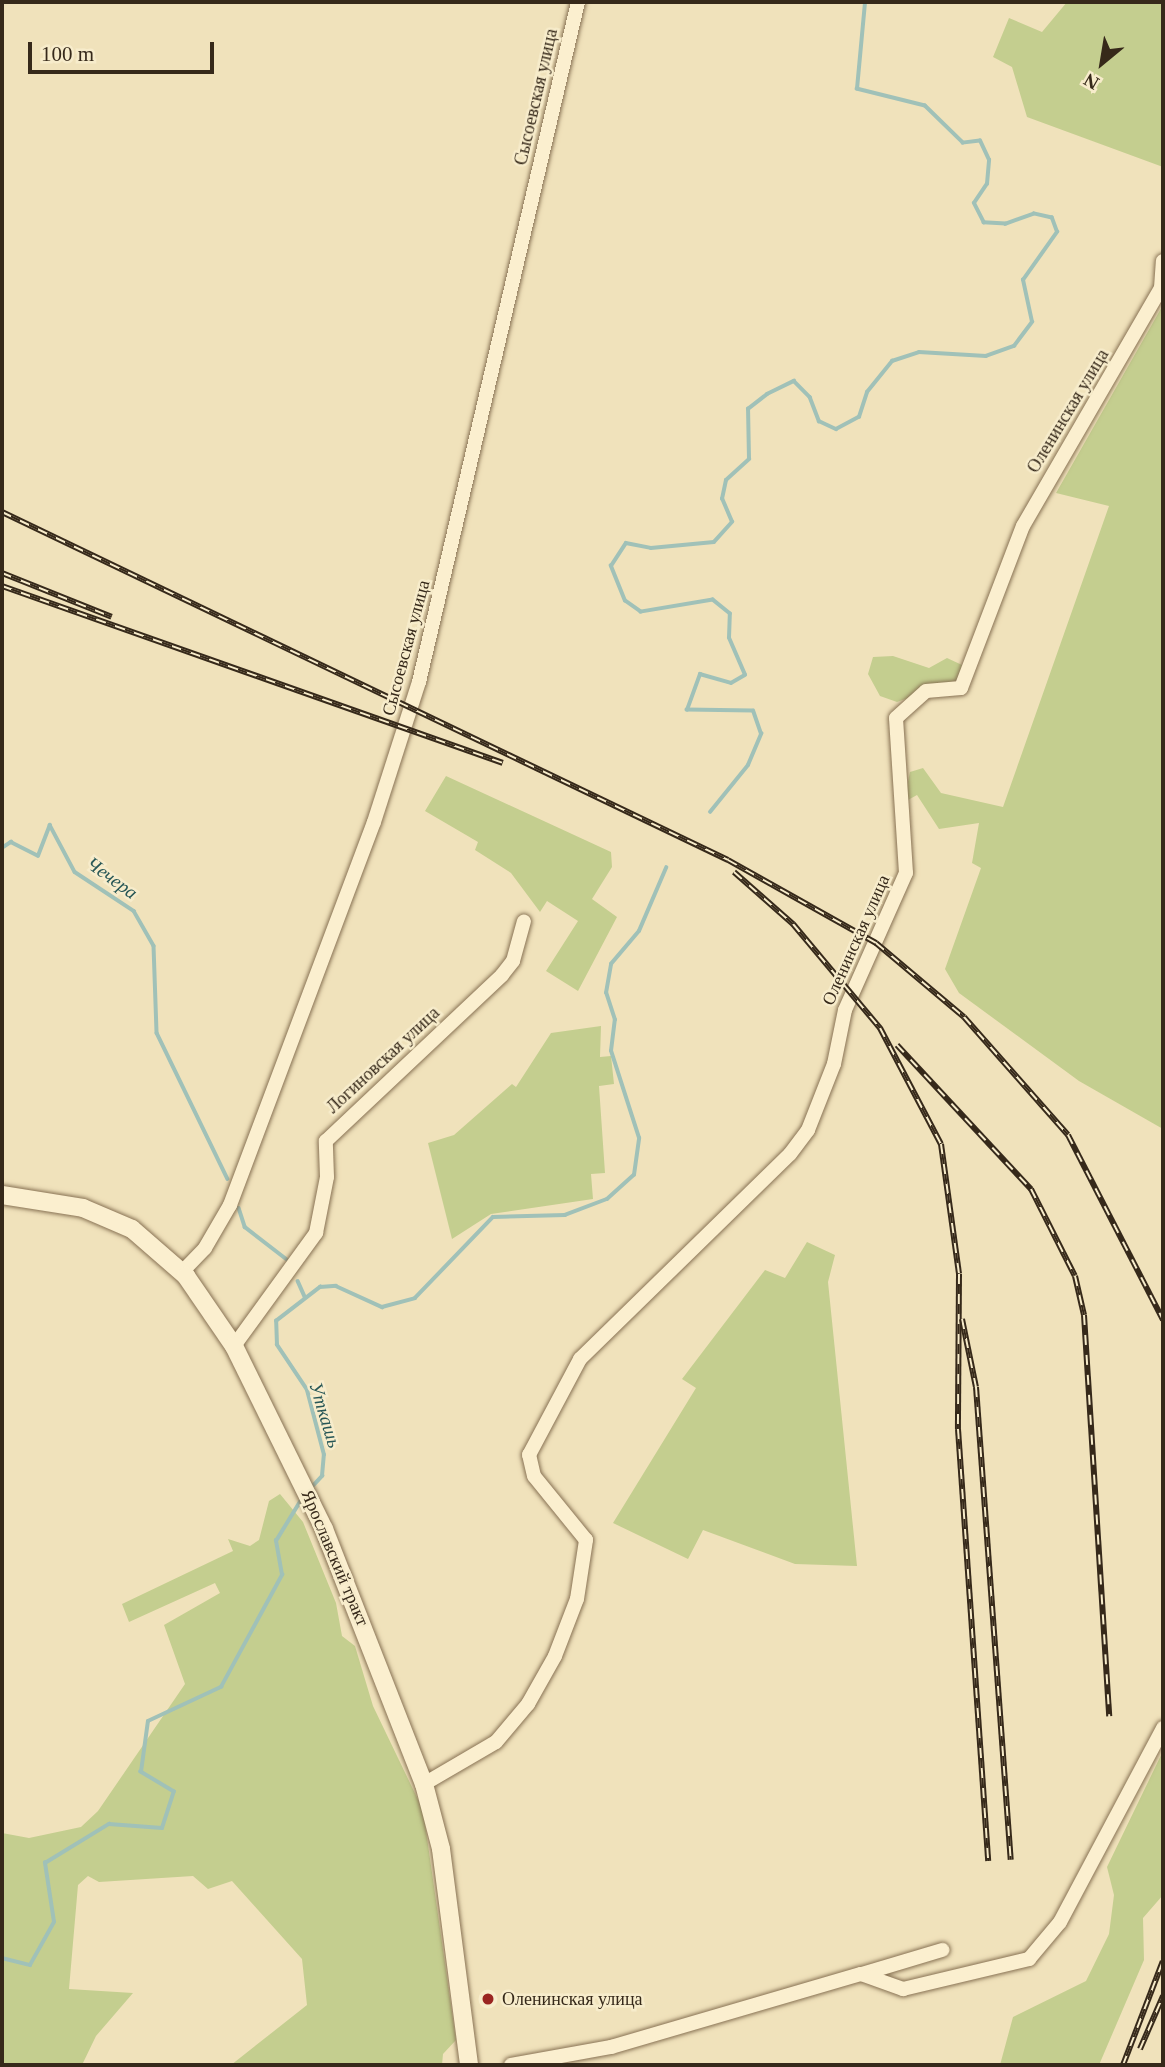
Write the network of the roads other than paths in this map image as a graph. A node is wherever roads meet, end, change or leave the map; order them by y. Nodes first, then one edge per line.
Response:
1 (578, 2) edge
2 (1163, 261) edge
3 (524, 921) dead end
4 (2, 1195) edge
5 (182, 1272) junction
6 (234, 1346) junction
7 (1163, 1728) edge
8 (424, 1784) junction
9 (942, 1950) dead end
10 (860, 1974) junction
11 (468, 2065) edge
12 (511, 2065) edge

1 - 5 street, Сысоевская улица
2 - 8 street, Оленинская улица
3 - 6 street, Логиновская улица
4 - 5 street, Ярославский тракт
5 - 6 street, Ярославский тракт
6 - 8 street, Ярославский тракт
7 - 10 street
8 - 11 street, Ярославский тракт
9 - 10 street
10 - 12 street

